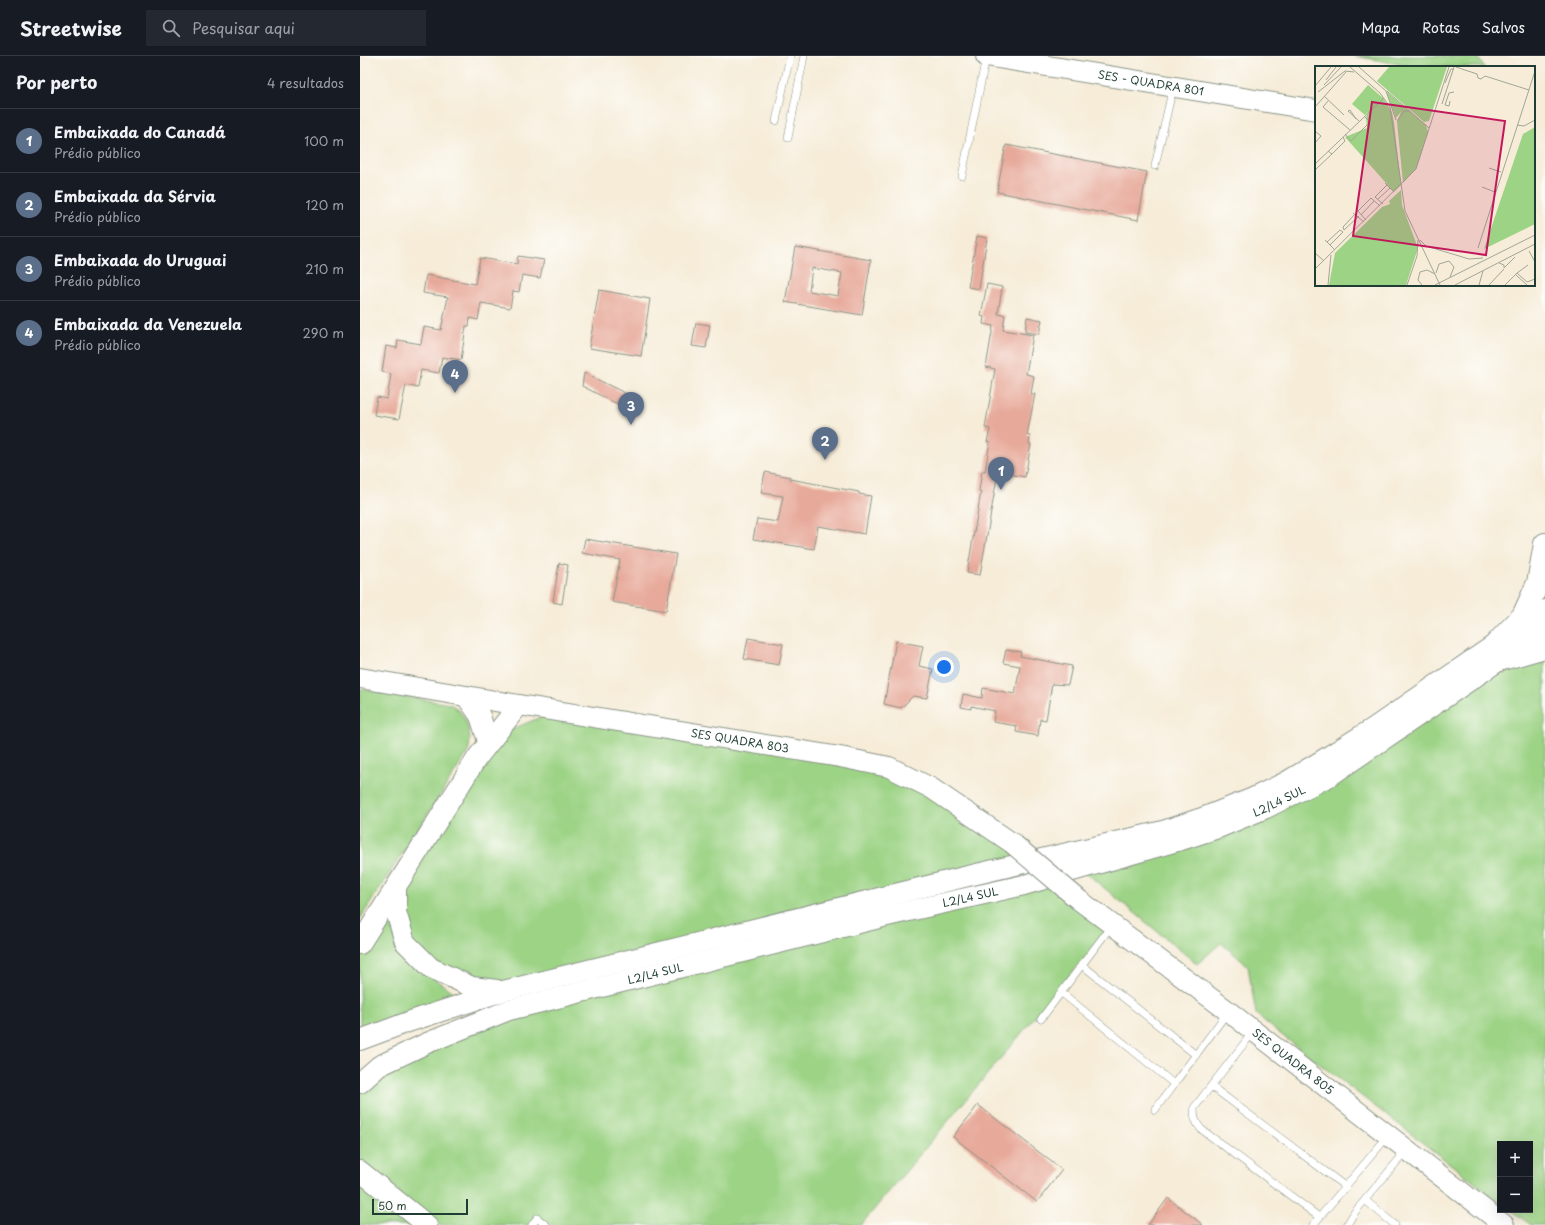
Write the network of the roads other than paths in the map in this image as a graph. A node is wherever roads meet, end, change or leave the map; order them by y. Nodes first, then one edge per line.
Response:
1 (790, 56) edge
2 (804, 56) edge
3 (986, 56) edge
4 (1173, 87) junction
5 (1315, 110) edge
6 (776, 121) dead end
7 (788, 138) dead end
8 (1155, 166) dead end
9 (962, 176) dead end
10 (1545, 544) edge
11 (1545, 610) edge
12 (1545, 629) edge
13 (1545, 647) edge
14 (1498, 652) junction
15 (360, 678) edge
16 (466, 696) junction
17 (511, 703) junction
18 (556, 711) junction
19 (491, 737) junction
20 (396, 889) junction
21 (1079, 900) joint
22 (1112, 925) junction
23 (360, 944) edge
24 (1082, 965) junction
25 (503, 991) junction
26 (1062, 993) junction
27 (1228, 1011) junction
28 (1041, 1019) dead end
29 (1254, 1031) junction
30 (360, 1040) edge
31 (1196, 1055) junction
32 (360, 1083) edge
33 (1174, 1084) junction
34 (1211, 1086) junction
35 (1155, 1110) dead end
36 (1388, 1135) junction
37 (1407, 1150) junction
38 (360, 1171) edge
39 (1346, 1187) junction
40 (1365, 1200) junction
41 (1319, 1217) junction
42 (426, 1225) edge
43 (532, 1225) edge
44 (546, 1225) edge
45 (1313, 1225) edge
46 (1347, 1225) edge
47 (1395, 1225) edge
48 (1504, 1225) edge

1 - 6 lane
2 - 7 lane
3 - 4 main road, SES - QUADRA 801
3 - 9 lane
4 - 5 main road, SES - QUADRA 801
4 - 8 lane
10 - 14 highway
11 - 14 main road, L2/L4 SUL
12 - 14 main road, L2/L4 SUL
13 - 14 highway
14 - 25 main road, L2/L4 SUL
14 - 32 main road, L2/L4 SUL
15 - 16 main road, SES QUADRA 803
16 - 17 main road, SES QUADRA 803
16 - 19 main road
17 - 18 main road, SES QUADRA 803
17 - 19 main road
18 - 19 main road
18 - 21 main road, SES QUADRA 803, bridge
19 - 20 main road
20 - 23 main road
20 - 25 main road
21 - 22 main road, SES QUADRA 805
22 - 24 lane
22 - 27 main road, SES QUADRA 805
24 - 26 lane
24 - 31 lane
25 - 30 main road, L2/L4 SUL
26 - 28 lane
26 - 33 lane
27 - 29 main road, SES QUADRA 805
27 - 31 lane
29 - 34 lane
29 - 36 main road, SES QUADRA 805
31 - 33 lane
33 - 35 lane
34 - 39 lane
34 - 41 lane
36 - 37 main road, SES QUADRA 805
36 - 39 lane
37 - 40 lane
37 - 48 main road, SES QUADRA 805
38 - 42 main road
39 - 41 lane
40 - 46 lane
40 - 47 lane
41 - 45 lane
43 - 44 lane

